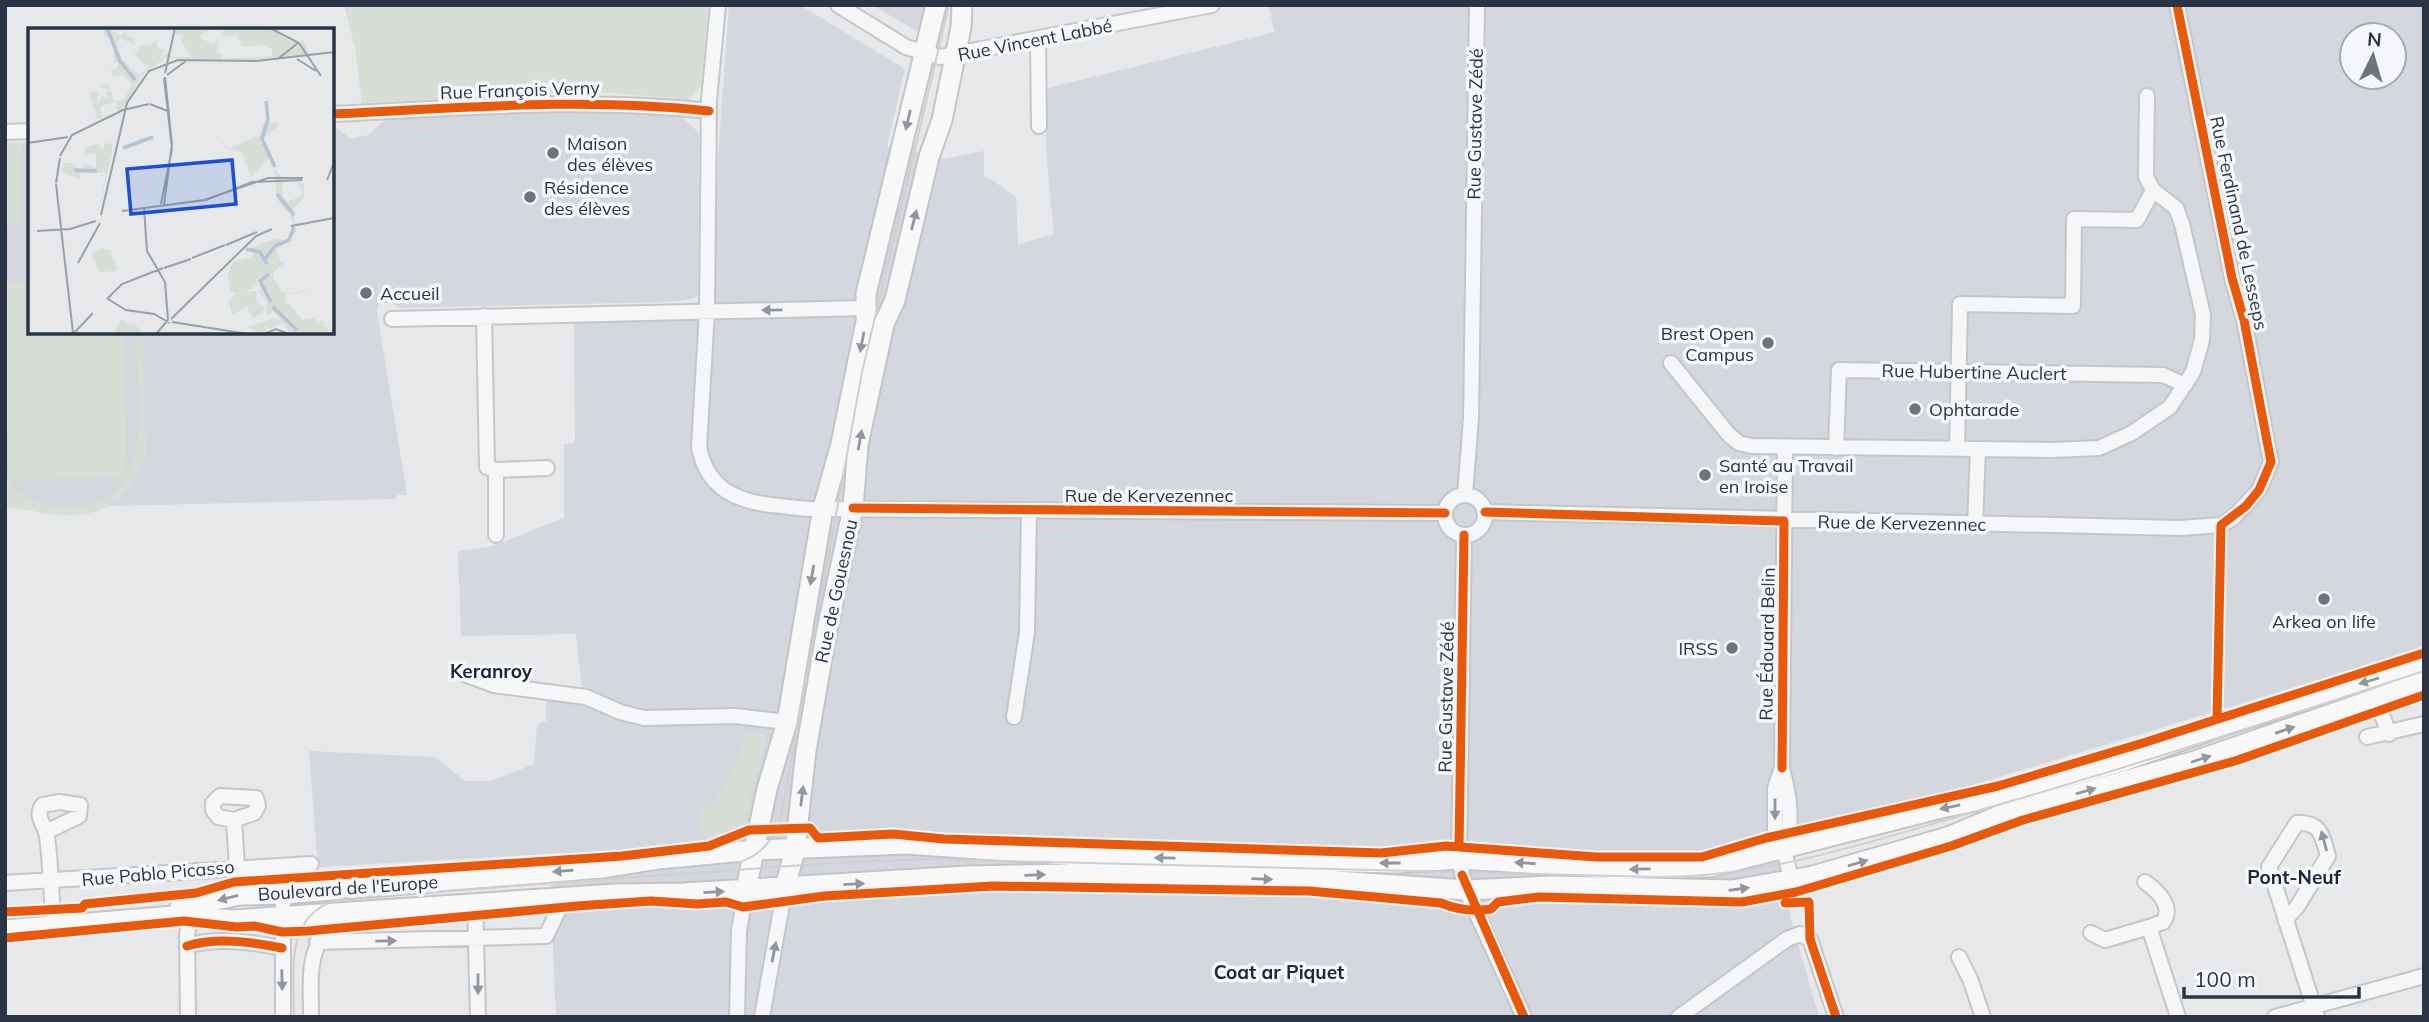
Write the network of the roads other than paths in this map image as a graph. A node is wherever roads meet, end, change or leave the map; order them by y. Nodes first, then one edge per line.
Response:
1 (718, 5) edge
2 (838, 5) edge
3 (936, 5) edge
4 (962, 5) edge
5 (1212, 5) edge
6 (1477, 5) edge
7 (2177, 5) edge
8 (1038, 40) junction
9 (939, 55) junction
10 (2147, 96) dead end
11 (709, 111) junction
12 (334, 114) edge
13 (1039, 127) dead end
14 (28, 131) edge
15 (5, 132) edge
16 (2153, 190) junction
17 (864, 308) junction
18 (708, 311) junction
19 (484, 316) junction
20 (392, 318) dead end
21 (1671, 363) dead end
22 (1959, 372) junction
23 (2185, 385) junction
24 (1785, 447) junction
25 (1836, 448) junction
26 (2269, 448) joint
27 (1957, 449) junction
28 (1978, 449) junction
29 (486, 467) junction
30 (547, 468) dead end
31 (1465, 495) junction
32 (837, 508) junction
33 (1029, 510) junction
34 (1485, 512) junction
35 (1445, 513) junction
36 (1784, 521) junction
37 (1975, 525) junction
38 (496, 535) dead end
39 (1464, 535) junction
40 (2424, 663) edge
41 (464, 674) dead end
42 (2424, 682) edge
43 (2376, 698) junction
44 (1014, 717) dead end
45 (787, 722) junction
46 (2424, 724) edge
47 (2389, 734) junction
48 (2367, 737) dead end
49 (234, 820) dead end
50 (46, 832) dead end
51 (1784, 849) junction
52 (755, 850) junction
53 (795, 850) junction
54 (311, 864) dead end
55 (237, 867) junction
56 (1462, 874) junction
57 (1791, 880) junction
58 (50, 882) junction
59 (5, 883) edge
60 (2146, 883) dead end
61 (785, 887) junction
62 (746, 889) junction
63 (283, 894) junction
64 (570, 896) junction
65 (475, 903) junction
66 (347, 912) junction
67 (192, 916) junction
68 (282, 916) junction
69 (5, 918) edge
70 (54, 920) junction
71 (2285, 920) junction
72 (2149, 928) junction
73 (5, 930) edge
74 (2091, 933) dead end
75 (477, 939) junction
76 (317, 942) junction
77 (187, 946) junction
78 (282, 948) junction
79 (1959, 957) dead end
80 (2424, 976) edge
81 (2316, 1011) edge
82 (1687, 1014) edge
83 (188, 1017) edge
84 (283, 1017) edge
85 (312, 1017) edge
86 (478, 1017) edge
87 (737, 1017) edge
88 (762, 1017) edge
89 (1524, 1017) edge
90 (1836, 1017) edge
91 (1983, 1017) edge
92 (2178, 1017) edge
93 (2275, 1017) edge

1 - 11 street
2 - 9 street
3 - 9 main road, Rue de Gouesnou
4 - 9 main road, Rue de Gouesnou
5 - 8 street, Rue Vincent Labbé
6 - 31 street, Rue Gustave Zédé
7 - 26 street, Rue Ferdinand de Lesseps
8 - 9 street, Rue Vincent Labbé
8 - 13 street
9 -> 17 main road, Rue de Gouesnou
32 -> 9 main road, Rue de Gouesnou
10 - 16 street
11 - 12 street, Rue François Verny
11 - 18 street
14 - 15 street
16 - 22 street
16 - 23 street
17 -> 18 street
17 -> 32 main road, Rue de Gouesnou
18 - 19 street
18 - 32 street, Rue de Kervezennec
19 - 20 street
19 - 29 street
21 - 24 street
22 - 23 street, Rue Hubertine Auclert
22 - 25 street, Rue Hubertine Auclert
22 - 27 street
23 - 28 street
24 - 25 street
24 - 36 street, Rue Édouard Belin
25 - 27 street
26 - 37 street, Rue de Kervezennec
27 - 28 street
28 - 37 street
29 - 30 street
29 - 38 street
31 - 34 street
31 - 35 street
32 - 33 street, Rue de Kervezennec
32 -> 45 main road, Rue de Gouesnou
53 -> 32 main road, Rue de Gouesnou
33 - 35 street, Rue de Kervezennec
33 - 44 street
34 - 36 street, Rue de Kervezennec
34 - 39 street
35 - 39 street
36 - 37 street, Rue de Kervezennec
36 - 51 street, Rue Édouard Belin
39 - 56 street, Rue Gustave Zédé
40 -> 51 main road, Boulevard de l'Europe
41 - 45 street
42 - 43 main road, Boulevard de l'Europe
43 - 47 street
57 -> 43 main road, Boulevard de l'Europe
45 - 52 main road, Rue de Gouesnou
46 - 47 street
47 - 48 street
49 - 55 street
50 - 58 street
51 -> 56 main road, Boulevard de l'Europe
51 - 57 street, Rue Édouard Belin
52 - 53 main road, Boulevard de l'Europe
52 - 62 main road, Rue de Gouesnou
52 -> 63 main road, Boulevard de l'Europe
56 -> 53 main road, Boulevard de l'Europe
53 - 61 main road, Rue de Gouesnou
54 - 55 street, Rue Pablo Picasso
55 - 58 street, Rue Pablo Picasso
56 -> 57 main road, Boulevard de l'Europe
61 -> 56 main road, Boulevard de l'Europe
56 - 89 street
58 - 59 street, Rue Pablo Picasso
58 - 70 street
60 - 72 street
61 - 62 main road, Boulevard de l'Europe
88 -> 61 street, Rue de Gouesnou
64 -> 62 main road, Boulevard de l'Europe
62 - 87 street, Rue de Gouesnou
63 - 68 street
63 -> 70 main road, Boulevard de l'Europe
64 - 65 main road, Boulevard de l'Europe
64 - 75 street
65 - 66 main road, Boulevard de l'Europe
65 - 75 street
66 - 68 main road, Boulevard de l'Europe
66 - 76 street
67 - 68 main road, Boulevard de l'Europe
67 - 70 main road, Boulevard de l'Europe
67 - 77 street
68 - 78 street
69 - 70 main road, Boulevard de l'Europe
70 - 73 main road, Boulevard de l'Europe
71 -> 71 street
71 - 81 street
72 - 74 street
72 - 92 street
76 -> 75 street
75 -> 86 street
76 - 85 street
77 - 78 street
77 - 83 street
78 -> 84 street
79 - 91 street
80 - 81 street
81 - 93 street
82 - 90 street

